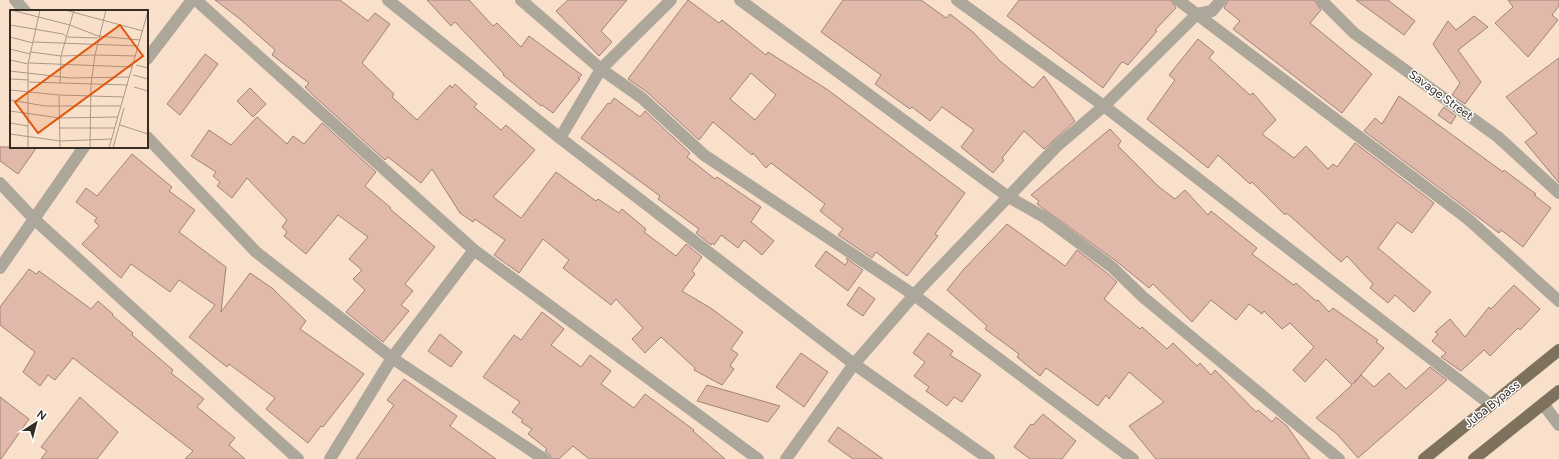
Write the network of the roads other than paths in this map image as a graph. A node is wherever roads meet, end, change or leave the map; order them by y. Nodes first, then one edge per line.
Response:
1 (15, 0) edge
2 (192, 0) edge
3 (196, 0) edge
4 (388, 0) edge
5 (521, 0) edge
6 (671, 0) edge
7 (740, 0) edge
8 (957, 0) edge
9 (1178, 0) edge
10 (1220, 0) edge
11 (1321, 0) edge
12 (24, 10) edge
13 (1197, 14) junction
14 (148, 58) edge
15 (601, 69) junction
16 (1104, 106) junction
17 (148, 138) edge
18 (560, 138) junction
19 (83, 148) edge
20 (0, 183) edge
21 (1559, 192) edge
22 (1007, 196) junction
23 (34, 219) junction
24 (474, 250) junction
25 (0, 268) edge
26 (914, 295) junction
27 (1559, 301) edge
28 (1559, 350) edge
29 (392, 358) junction
30 (854, 364) junction
31 (1559, 391) edge
32 (1543, 404) junction
33 (1491, 405) junction
34 (1559, 425) edge
35 (298, 459) edge
36 (330, 459) edge
37 (544, 459) edge
38 (758, 459) edge
39 (786, 459) edge
40 (989, 459) edge
41 (1133, 459) edge
42 (1339, 459) edge
43 (1424, 459) edge
44 (1474, 459) edge

1 - 12 street
2 - 14 street
3 - 24 street
4 - 18 street
5 - 15 street
6 - 15 street
7 - 22 street
8 - 16 street
9 - 13 street
10 - 13 street
11 - 21 street, Savage Street
13 - 16 street
13 - 27 street
15 - 18 street
15 - 26 street
16 - 22 street
16 - 33 street
17 - 29 street
18 - 30 street
19 - 23 street
20 - 23 street
22 - 26 street
22 - 42 street
23 - 25 street
23 - 35 street
24 - 29 street
24 - 38 street
26 - 30 street
26 - 41 street
28 - 33 main road, Juba Bypass
29 - 36 street
29 - 37 street
30 - 39 street
30 - 40 street
31 - 32 main road
32 - 34 street
32 - 44 main road
33 - 43 main road, Juba Bypass

